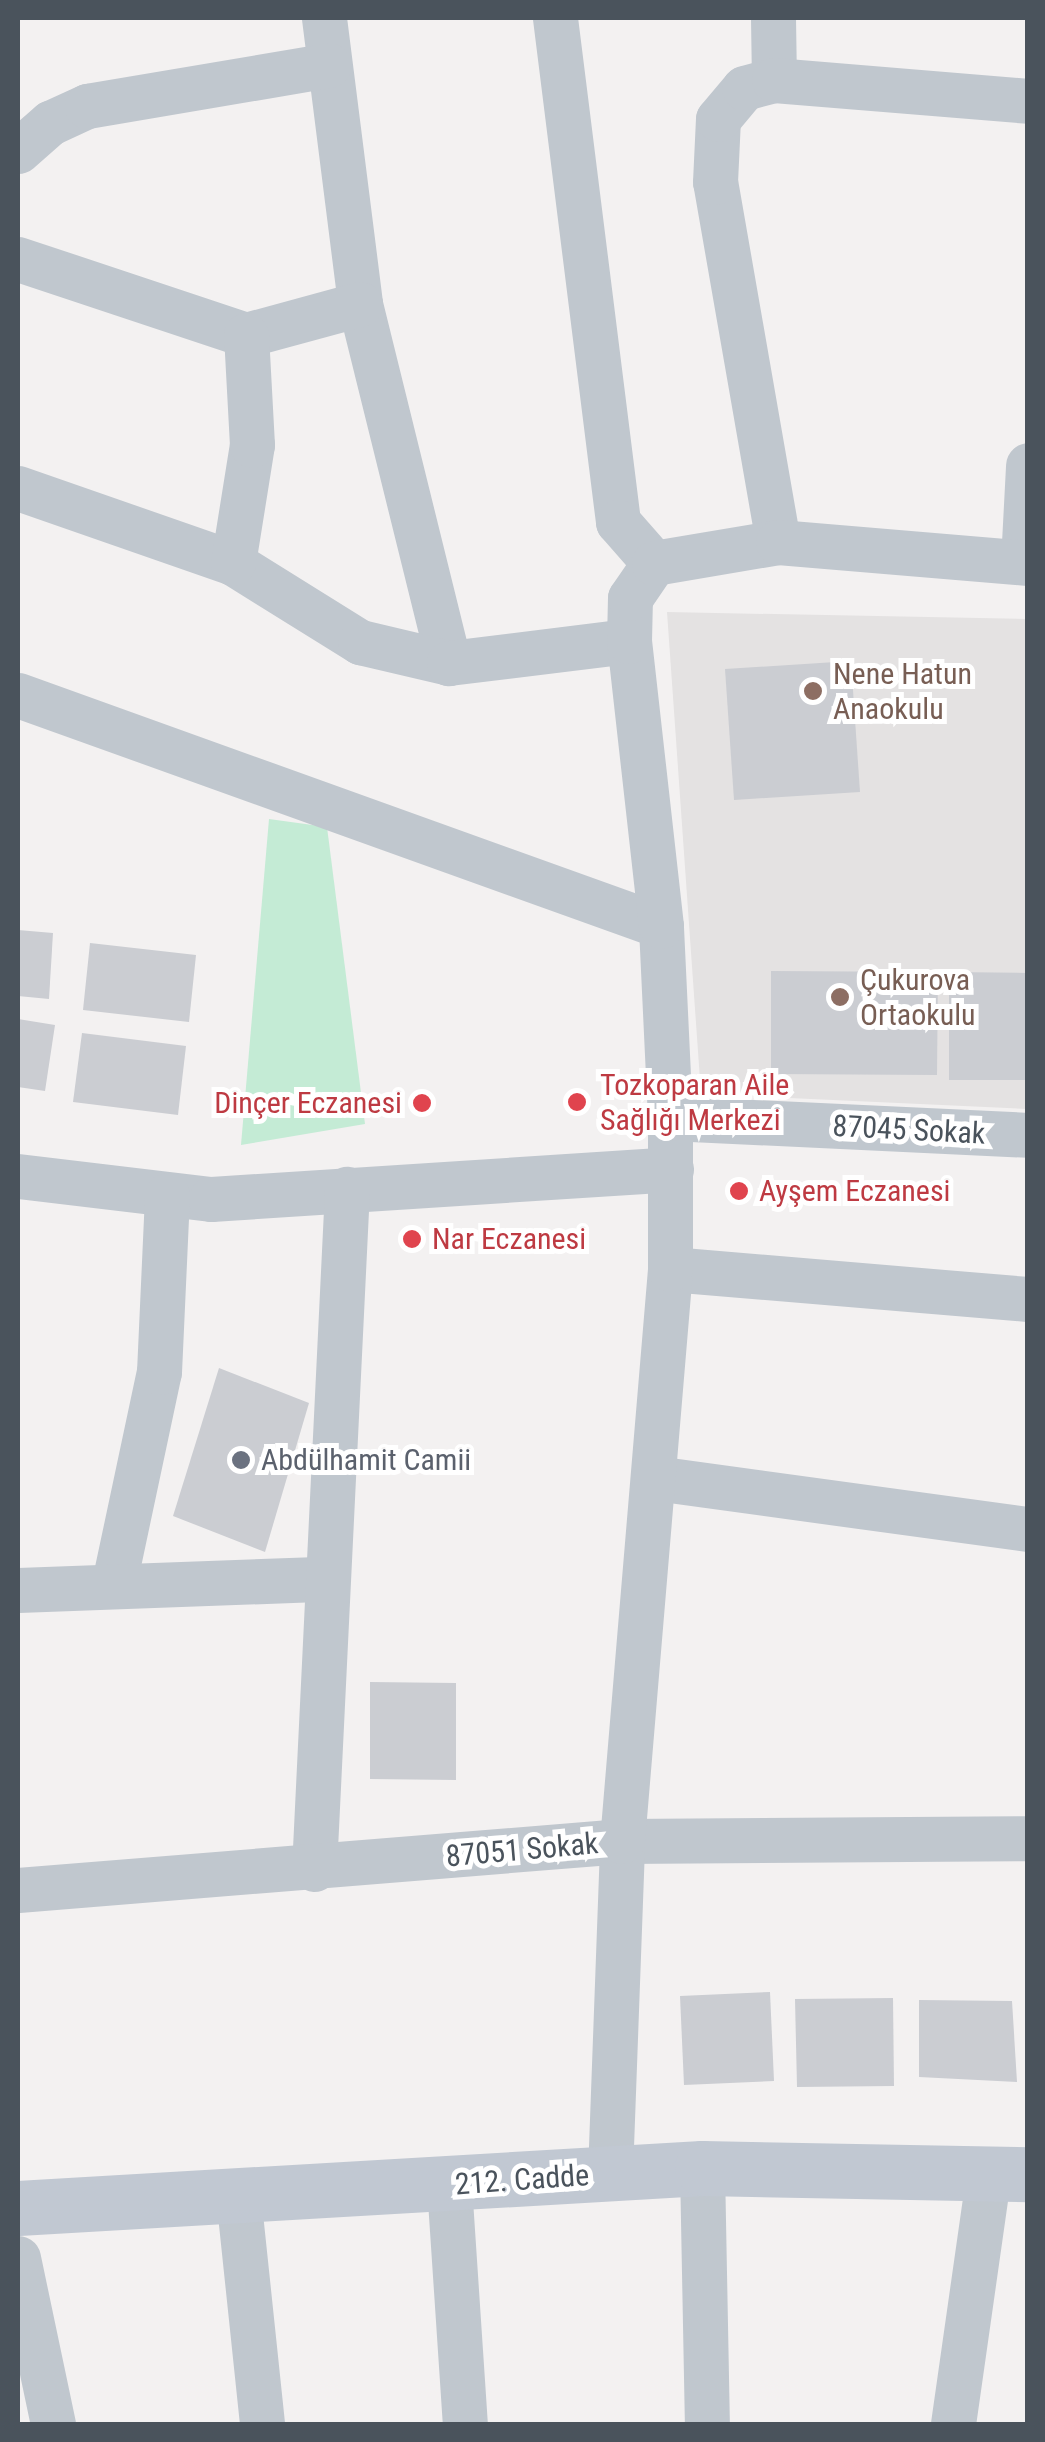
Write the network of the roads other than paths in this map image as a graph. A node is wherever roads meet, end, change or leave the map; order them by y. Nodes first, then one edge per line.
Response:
1 (324, 18) edge
2 (555, 18) edge
3 (773, 18) edge
4 (329, 66) junction
5 (774, 80) junction
6 (1028, 101) edge
7 (18, 151) edge
8 (18, 260) edge
9 (360, 304) junction
10 (246, 335) junction
11 (1028, 465) edge
12 (18, 488) edge
13 (778, 542) junction
14 (233, 563) junction
15 (654, 563) junction
16 (1025, 563) edge
17 (629, 641) junction
18 (449, 663) junction
19 (18, 695) edge
20 (662, 926) junction
21 (670, 1118) junction
22 (1028, 1136) edge
23 (670, 1169) junction
24 (18, 1176) edge
25 (347, 1189) junction
26 (167, 1195) junction
27 (670, 1269) junction
28 (1028, 1299) edge
29 (655, 1478) junction
30 (1028, 1529) edge
31 (324, 1578) junction
32 (114, 1583) junction
33 (18, 1590) edge
34 (1028, 1838) edge
35 (622, 1841) junction
36 (314, 1869) junction
37 (18, 1890) edge
38 (702, 2168) junction
39 (1008, 2172) edge
40 (610, 2174) junction
41 (449, 2185) junction
42 (238, 2194) junction
43 (18, 2208) edge
44 (18, 2258) edge
45 (53, 2424) edge
46 (262, 2424) edge
47 (465, 2424) edge
48 (707, 2424) edge
49 (952, 2424) edge

1 - 4 street
2 - 15 street
3 - 5 street
4 - 7 street
4 - 9 street
5 - 6 street
5 - 13 street
8 - 10 street
9 - 10 street
9 - 18 street
10 - 14 street
11 - 16 street
12 - 14 street
13 - 15 street
13 - 16 street
14 - 18 street
15 - 17 street
17 - 18 street
17 - 20 street
19 - 20 street
20 - 21 street
21 - 22 street, 87045 Sokak
21 - 23 street
23 - 25 street
23 - 27 street
24 - 26 street
25 - 26 street
25 - 31 street
26 - 32 street
27 - 28 street
27 - 29 street
29 - 30 street
29 - 35 street
31 - 32 street
31 - 36 street
32 - 33 street
34 - 35 street, 87051 Sokak
35 - 36 street, 87051 Sokak
35 - 40 street
36 - 37 street, 87051 Sokak
38 - 39 street, 212. Cadde
38 - 40 street, 212. Cadde
38 - 48 street
39 - 49 street
40 - 41 street, 212. Cadde
41 - 42 street, 212. Cadde
41 - 47 street
42 - 43 street, 212. Cadde
42 - 46 street
44 - 45 street

